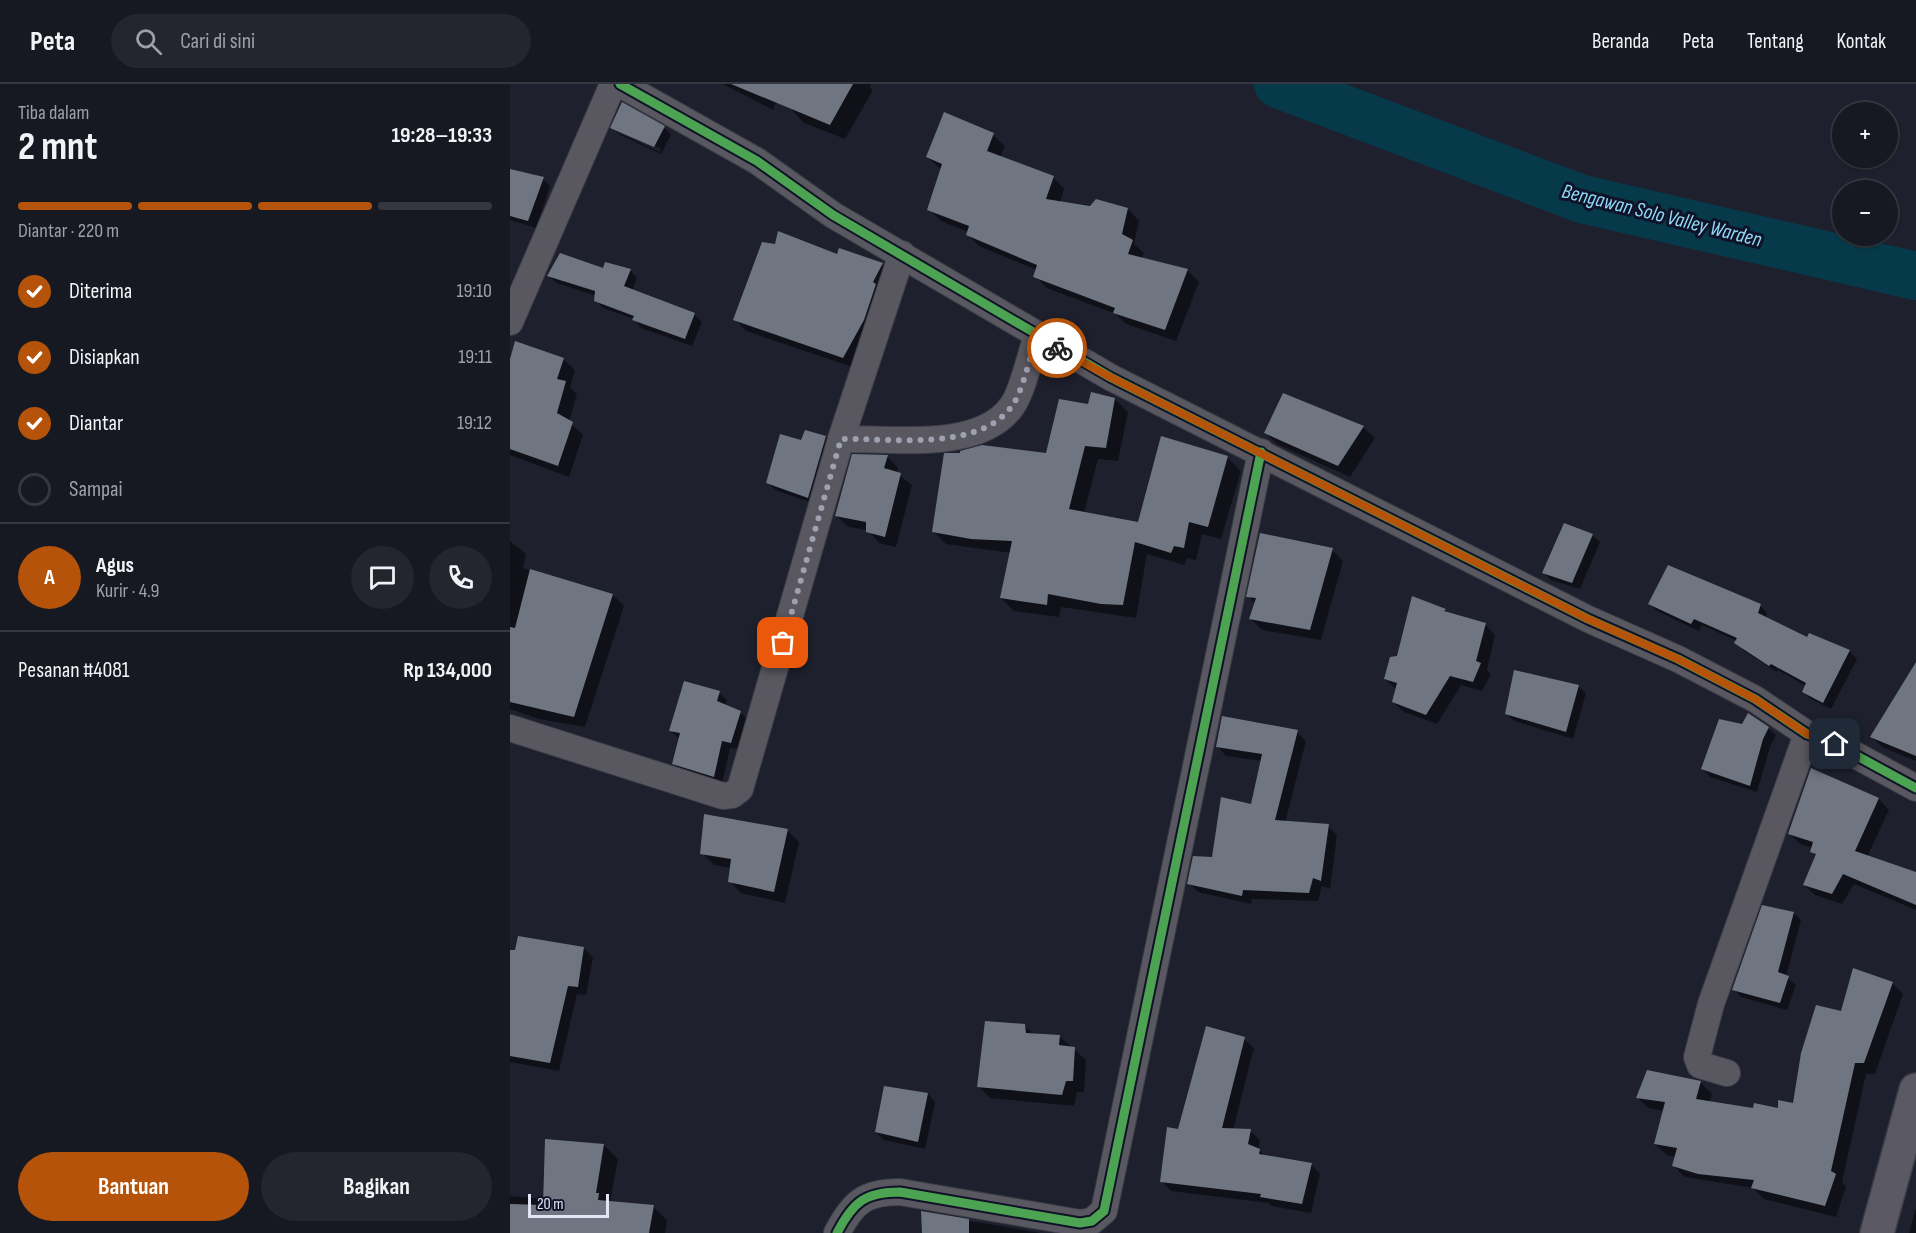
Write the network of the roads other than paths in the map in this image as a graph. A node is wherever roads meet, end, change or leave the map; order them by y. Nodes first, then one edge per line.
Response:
1 (613, 84) edge
2 (620, 84) edge
3 (902, 254) junction
4 (510, 322) edge
5 (1037, 336) junction
6 (841, 439) junction
7 (1261, 452) junction
8 (510, 728) edge
9 (1807, 734) junction
10 (1916, 788) edge
11 (1727, 1073) dead end
12 (1916, 1090) edge
13 (837, 1233) edge
14 (1877, 1233) edge

1 - 4 street
2 - 3 street
3 - 5 street
3 - 6 street
5 - 6 street
5 - 7 street
6 - 8 street
7 - 9 street
7 - 13 street
9 - 10 street
9 - 11 street
12 - 14 street

